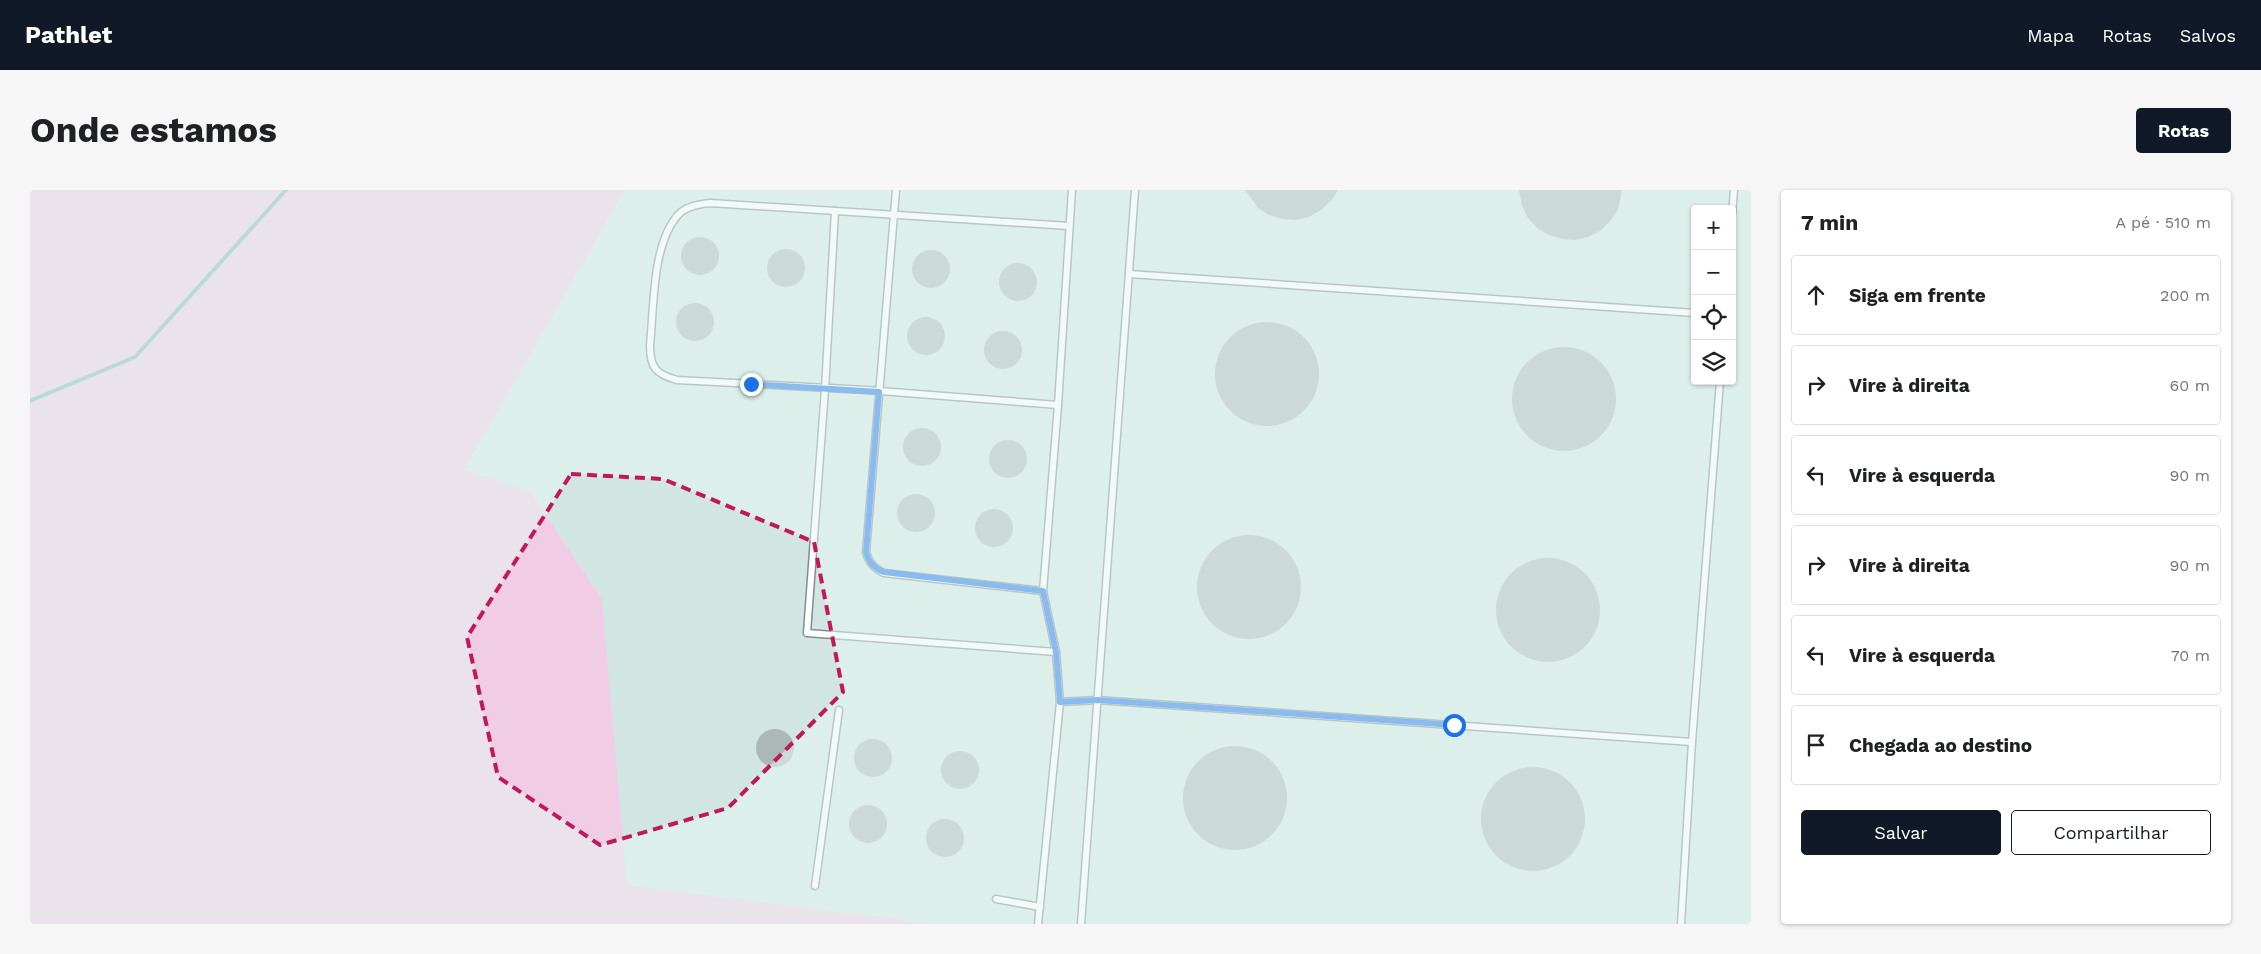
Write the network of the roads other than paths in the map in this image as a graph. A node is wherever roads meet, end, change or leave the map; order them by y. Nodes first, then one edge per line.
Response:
1 (896, 190) edge
2 (1072, 190) edge
3 (1135, 190) edge
4 (1734, 190) edge
5 (1733, 205) edge
6 (835, 211) junction
7 (895, 214) junction
8 (1069, 226) junction
9 (1129, 274) junction
10 (1691, 313) edge
11 (1720, 385) edge
12 (825, 389) junction
13 (879, 392) junction
14 (1058, 405) junction
15 (1043, 591) junction
16 (1056, 652) junction
17 (1097, 700) junction
18 (1060, 702) junction
19 (839, 710) dead end
20 (1692, 742) junction
21 (815, 886) dead end
22 (996, 899) dead end
23 (1040, 906) junction
24 (1038, 924) edge
25 (1081, 924) edge
26 (1681, 924) edge

1 - 7 lane
2 - 8 lane
3 - 9 lane
4 - 5 lane
6 - 7 lane
6 - 12 lane
6 - 12 lane
7 - 8 lane
7 - 13 lane
8 - 14 lane
9 - 10 lane
9 - 17 lane
11 - 20 lane
12 - 13 lane
12 - 16 lane
13 - 14 lane
13 - 15 lane
14 - 15 lane
15 - 16 lane
16 - 18 lane
17 - 18 lane
17 - 20 lane
17 - 25 lane
18 - 23 lane
19 - 21 lane
20 - 26 lane
22 - 23 lane
23 - 24 lane

